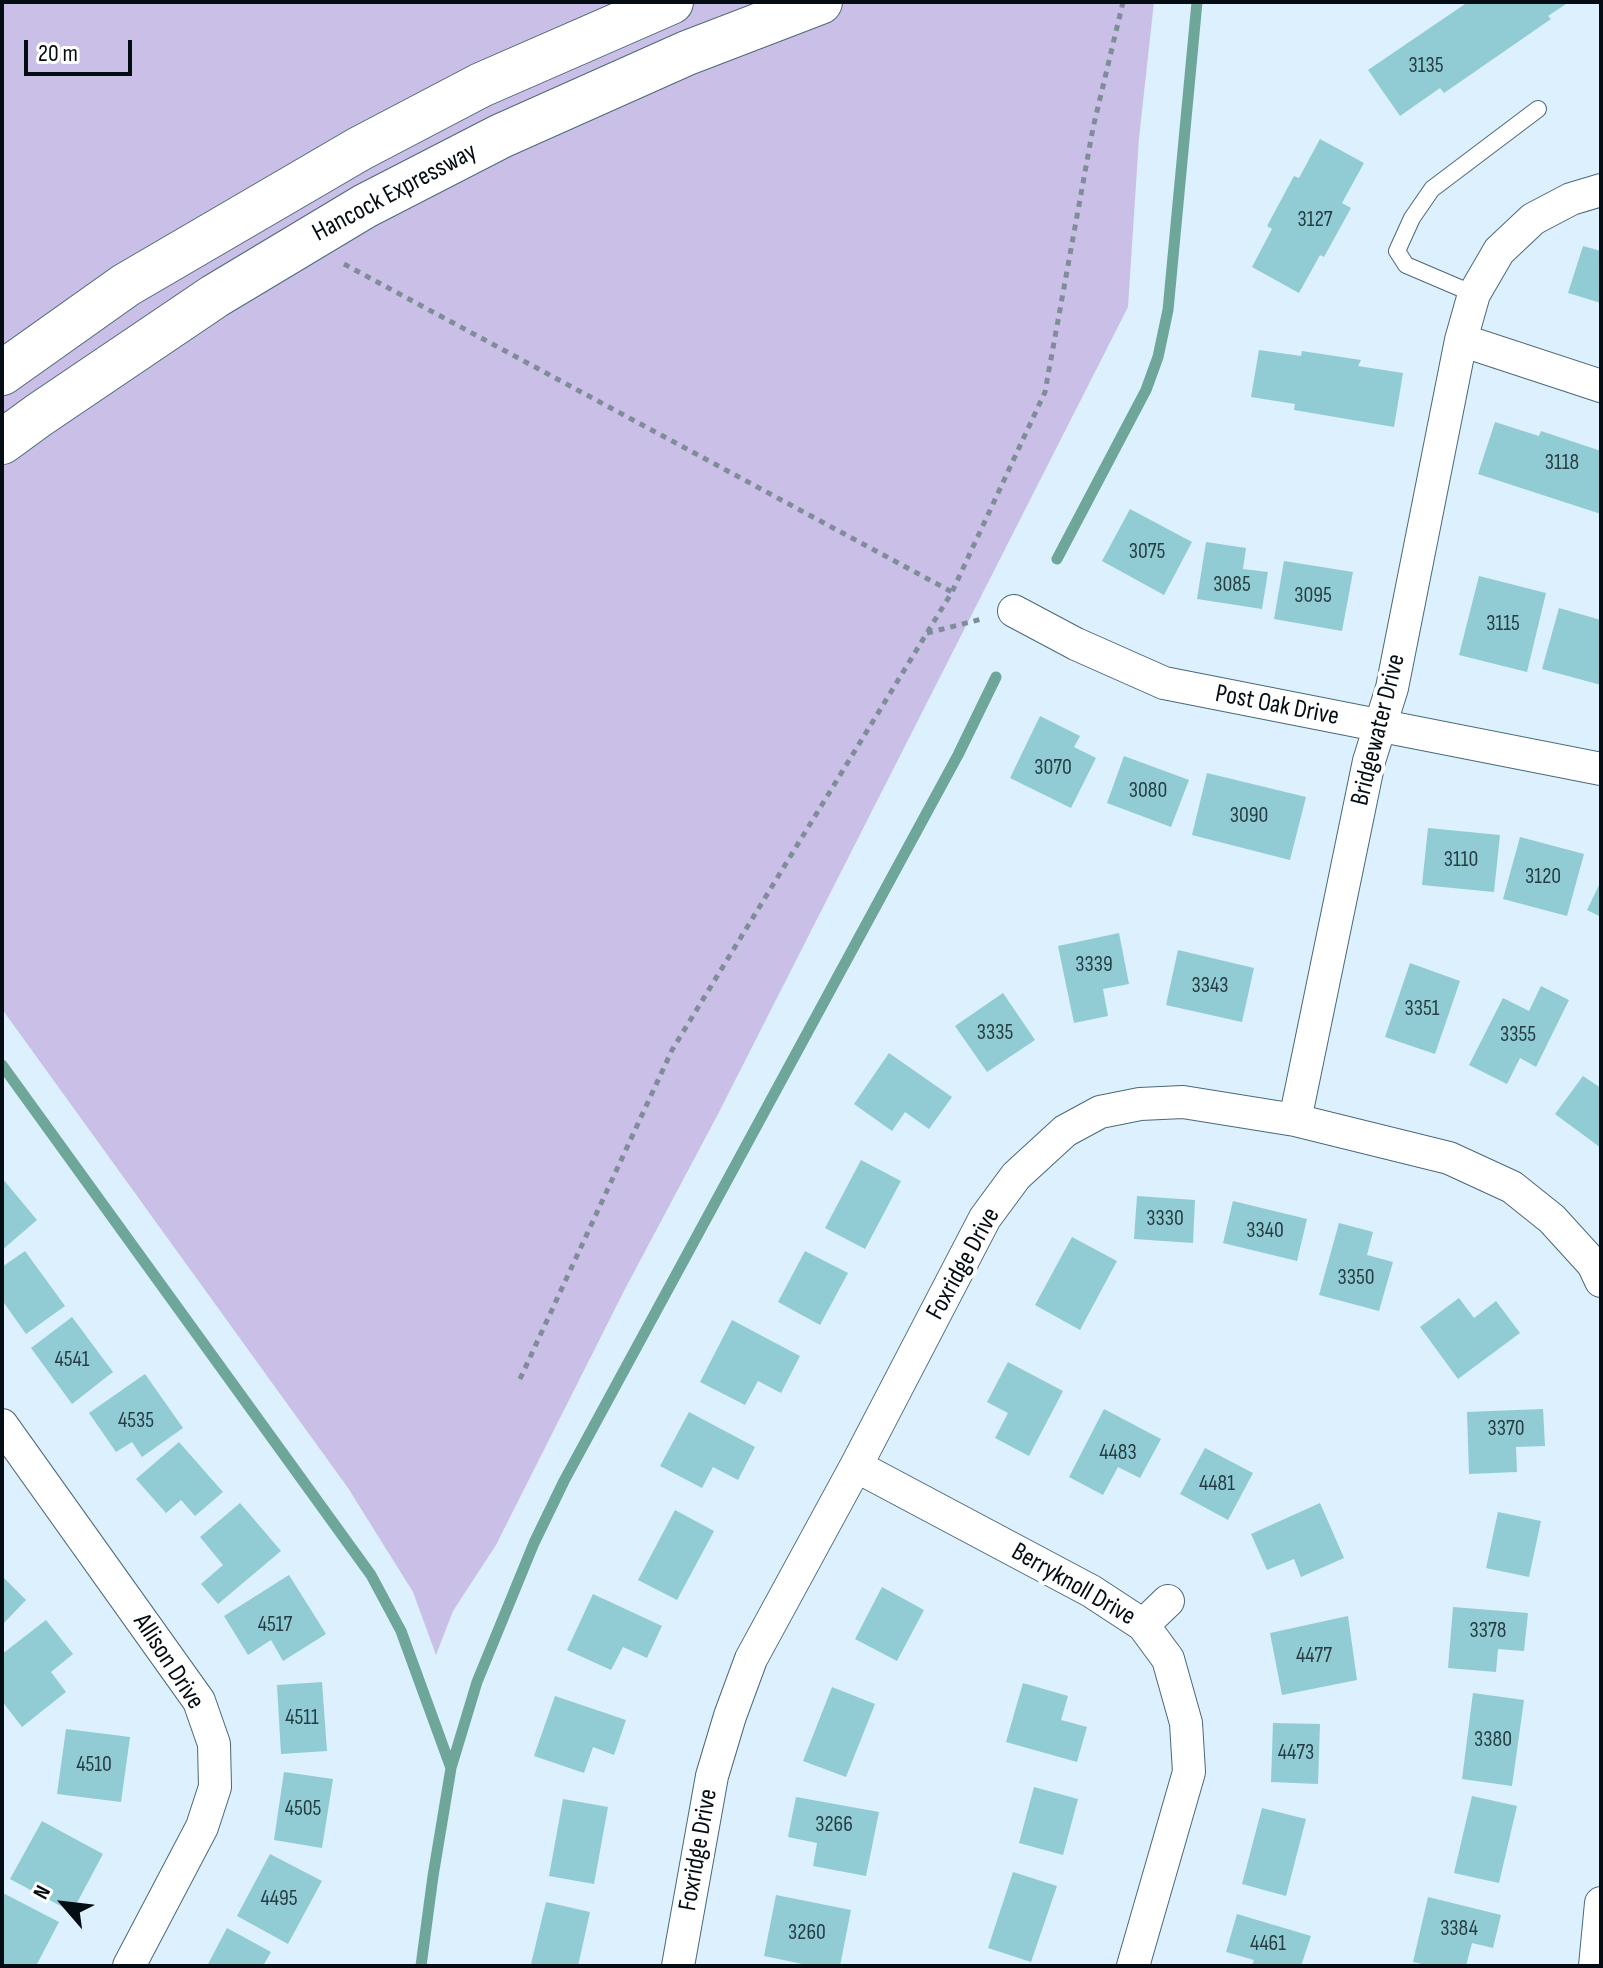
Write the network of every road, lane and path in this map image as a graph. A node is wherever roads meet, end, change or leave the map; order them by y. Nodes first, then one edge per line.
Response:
1 (671, 2) edge
2 (820, 2) edge
3 (1123, 2) edge
4 (1538, 109) dead end
5 (1601, 190) edge
6 (343, 263) dead end
7 (1474, 294) junction
8 (1461, 340) junction
9 (2, 373) edge
10 (1601, 386) edge
11 (2, 442) edge
12 (952, 592) junction
13 (1014, 611) joint
14 (927, 633) junction
15 (1380, 726) junction
16 (1601, 769) edge
17 (1295, 1120) junction
18 (1601, 1281) edge
19 (520, 1379) dead end
20 (5, 1434) edge
21 (856, 1466) junction
22 (1168, 1601) dead end
23 (1143, 1625) junction
24 (1601, 1903) edge
25 (129, 1966) edge
26 (678, 1966) edge
27 (1133, 1966) edge
28 (1595, 1966) edge

1 - 9 main road, Hancock Expressway
2 - 11 main road, Hancock Expressway
3 - 12 path
4 - 7 lane
5 - 7 street, Bridgewater Drive
6 - 12 path
7 - 8 street, Bridgewater Drive
8 - 10 street
8 - 15 street, Bridgewater Drive
12 - 14 path
13 - 14 path
13 - 15 street, Post Oak Drive
14 - 19 path
15 - 16 street, Post Oak Drive
15 - 17 street, Bridgewater Drive
17 - 18 street, Foxridge Drive
17 - 21 street, Foxridge Drive
20 - 25 street, Allison Drive
21 - 23 street, Berryknoll Drive
21 - 26 street, Foxridge Drive
22 - 23 street
23 - 27 street, Berryknoll Drive
24 - 28 street

